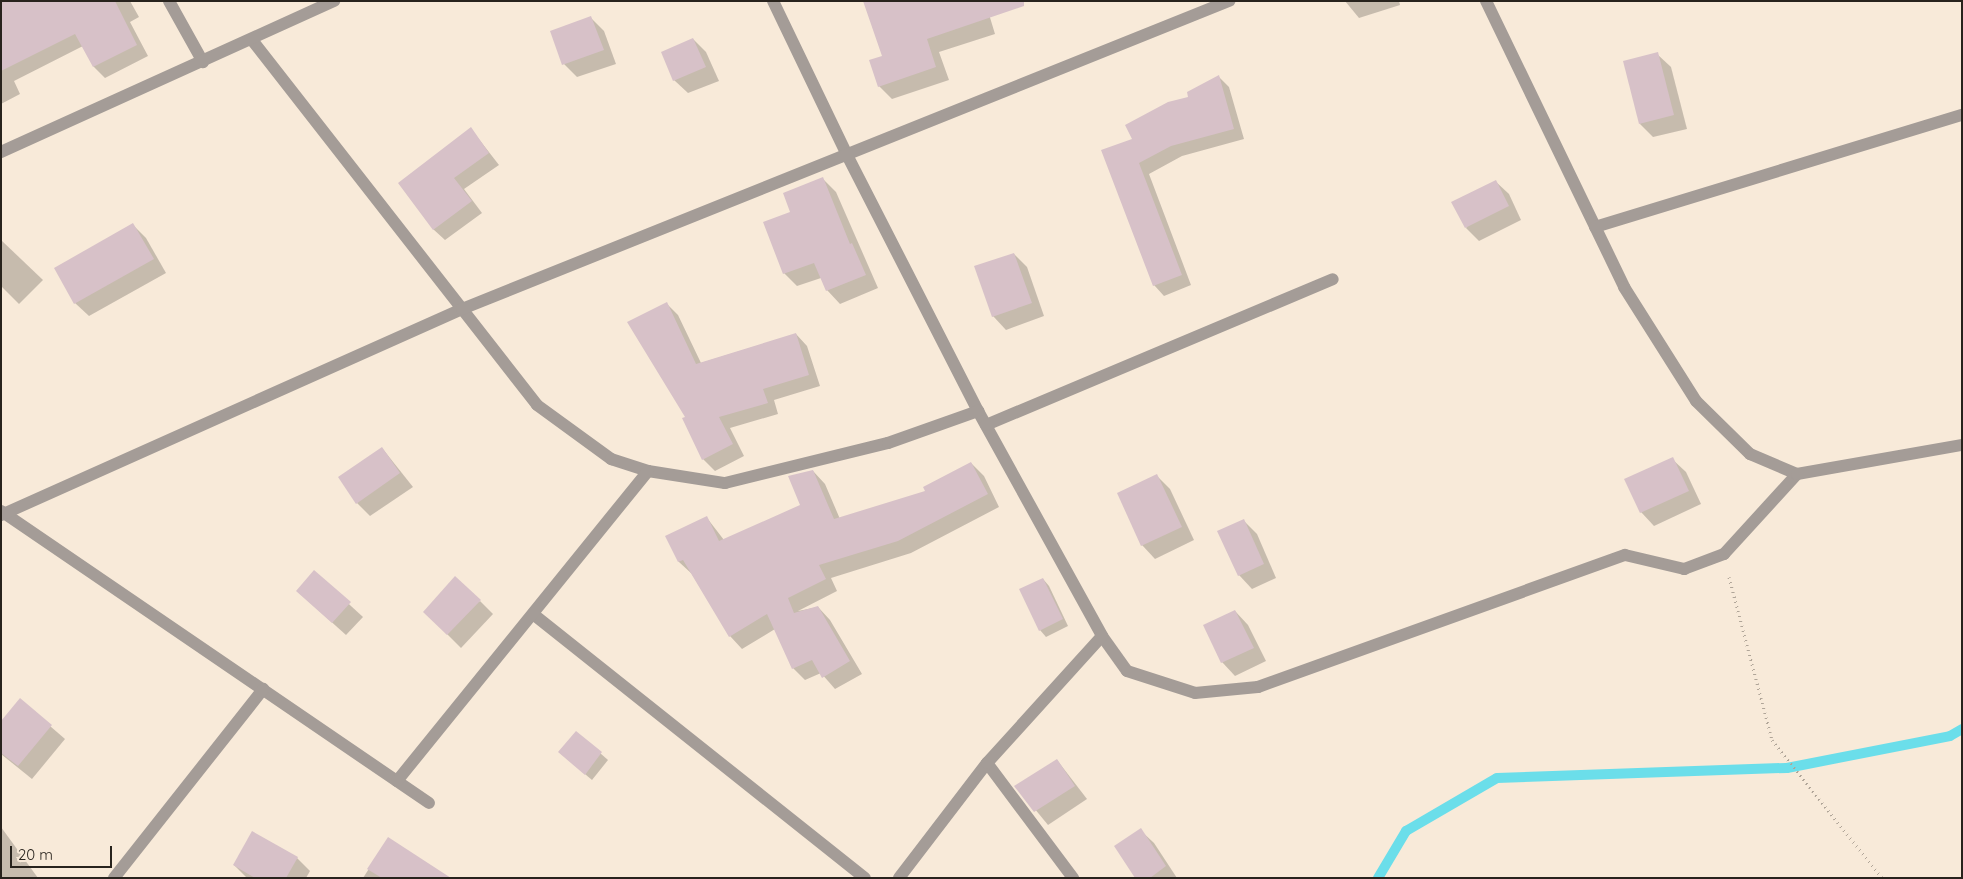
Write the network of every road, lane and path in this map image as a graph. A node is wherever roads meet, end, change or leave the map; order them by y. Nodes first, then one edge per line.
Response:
1 (169, 1) edge
2 (334, 1) edge
3 (773, 1) edge
4 (1228, 1) edge
5 (1486, 1) edge
6 (252, 40) junction
7 (202, 62) junction
8 (1962, 115) edge
9 (1, 152) edge
10 (846, 153) junction
11 (1595, 227) junction
12 (1333, 279) dead end
13 (462, 309) junction
14 (978, 411) junction
15 (986, 425) junction
16 (1962, 446) edge
17 (648, 470) junction
18 (1797, 474) junction
19 (2, 513) edge
20 (1724, 554) junction
21 (533, 614) junction
22 (1102, 636) junction
23 (262, 689) junction
24 (987, 763) junction
25 (397, 782) junction
26 (429, 803) dead end
27 (114, 878) edge
28 (865, 878) edge
29 (899, 878) edge
30 (1073, 878) edge
31 (1882, 878) edge

1 - 7 street
2 - 6 street
3 - 10 street
4 - 10 street
5 - 11 street
6 - 7 street
6 - 13 street
7 - 9 street
8 - 11 street
10 - 13 street
10 - 14 street
11 - 18 street
12 - 15 street
13 - 17 street
13 - 19 street
14 - 15 street
14 - 17 street
15 - 22 street
16 - 18 street
17 - 21 street
18 - 20 street
19 - 23 street
20 - 22 street
20 - 31 path
21 - 25 street
21 - 28 street
22 - 24 street
23 - 25 street
23 - 27 street
24 - 29 street
24 - 30 street
25 - 26 street

